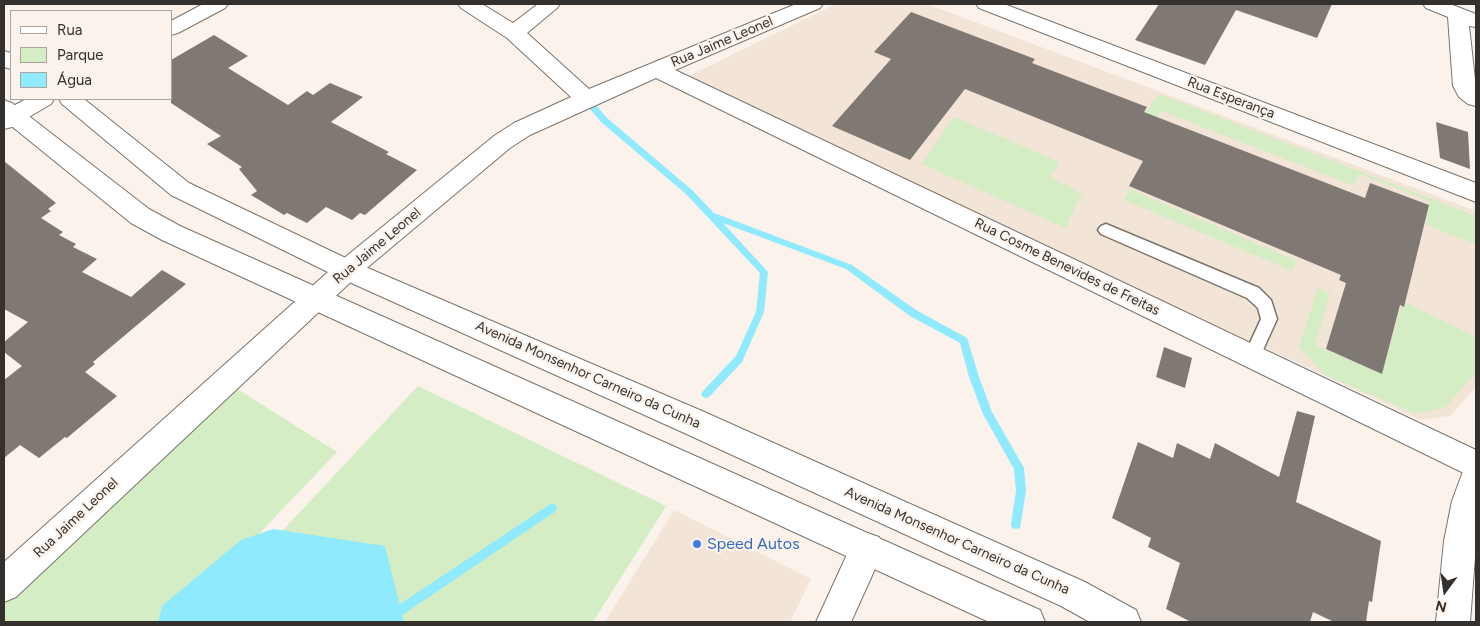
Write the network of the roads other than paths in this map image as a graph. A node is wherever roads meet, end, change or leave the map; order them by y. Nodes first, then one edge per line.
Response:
1 (218, 4) edge
2 (468, 4) edge
3 (550, 4) edge
4 (813, 4) edge
5 (986, 4) edge
6 (1433, 4) edge
7 (1467, 18) edge
8 (172, 28) edge
9 (514, 33) junction
10 (657, 70) junction
11 (586, 99) junction
12 (1476, 99) edge
13 (41, 100) edge
14 (71, 100) edge
15 (7, 115) edge
16 (180, 189) junction
17 (1476, 193) edge
18 (140, 216) junction
19 (1106, 230) dead end
20 (348, 270) junction
21 (315, 299) junction
22 (1252, 356) junction
23 (1476, 464) edge
24 (1476, 476) edge
25 (868, 549) junction
26 (4, 585) edge
27 (833, 622) edge
28 (1028, 622) edge
29 (1124, 622) edge
30 (1453, 622) edge

1 - 8 street
2 - 9 street
3 - 9 street
4 - 10 street, Rua Jaime Leonel
5 - 17 street, Rua Esperança
6 - 7 street
7 - 12 street
9 - 11 street
10 - 11 street, Rua Jaime Leonel
10 - 22 street, Rua Cosme Benevides de Freitas
11 - 20 street, Rua Jaime Leonel
13 - 15 street
14 - 16 street, Avenida Monsenhor Carneiro da Cunha
15 - 18 street
16 - 18 street
16 - 20 street, Avenida Monsenhor Carneiro da Cunha
18 - 21 street
19 - 22 lane
20 - 21 street, Rua Jaime Leonel
20 - 29 street, Avenida Monsenhor Carneiro da Cunha
21 - 25 street
21 - 26 street, Rua Jaime Leonel
22 - 23 street, Rua Cosme Benevides de Freitas
24 - 30 street
25 - 27 street
25 - 28 street

